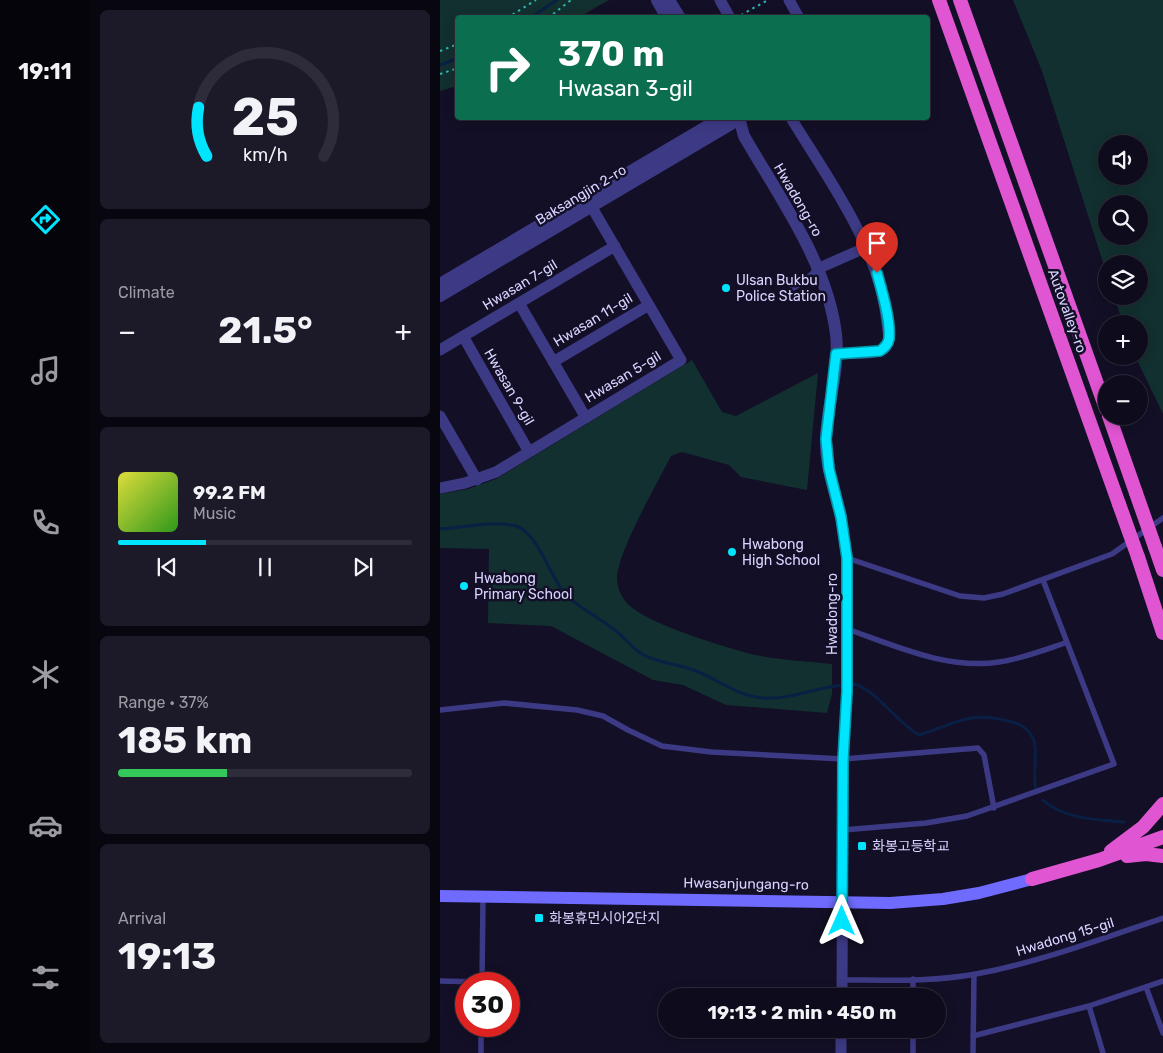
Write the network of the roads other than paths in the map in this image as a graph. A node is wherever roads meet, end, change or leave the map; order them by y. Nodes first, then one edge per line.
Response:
1 (657, 0) edge
2 (669, 0) edge
3 (720, 0) edge
4 (789, 0) edge
5 (939, 0) edge
6 (960, 0) edge
7 (665, 15) edge
8 (678, 15) edge
9 (728, 15) edge
10 (797, 15) edge
11 (729, 120) edge
12 (732, 120) edge
13 (792, 120) edge
14 (589, 202) junction
15 (615, 246) junction
16 (867, 247) junction
17 (817, 269) junction
18 (440, 284) edge
19 (785, 293) dead end
20 (440, 296) edge
21 (519, 303) junction
22 (649, 305) junction
23 (463, 336) junction
24 (440, 350) edge
25 (836, 354) junction
26 (553, 362) junction
27 (1098, 387) edge
28 (440, 416) edge
29 (586, 418) junction
30 (1112, 425) edge
31 (529, 452) junction
32 (477, 480) junction
33 (440, 488) edge
34 (841, 517) joint
35 (1163, 518) edge
36 (847, 558) junction
37 (1163, 570) edge
38 (1043, 580) junction
39 (848, 629) junction
40 (1163, 633) edge
41 (1065, 643) junction
42 (440, 710) edge
43 (843, 760) junction
44 (1163, 804) edge
45 (994, 808) junction
46 (843, 830) junction
47 (1163, 837) edge
48 (1163, 856) edge
49 (1099, 860) junction
50 (1032, 879) joint
51 (440, 896) edge
52 (482, 897) junction
53 (842, 902) junction
54 (1163, 918) edge
55 (482, 972) edge
56 (974, 974) junction
57 (913, 979) junction
58 (842, 980) junction
59 (440, 981) edge
60 (1163, 981) edge
61 (455, 982) edge
62 (1146, 987) junction
63 (842, 988) edge
64 (913, 988) edge
65 (1089, 1006) junction
66 (1163, 1033) edge
67 (973, 1036) junction
68 (481, 1037) edge
69 (841, 1038) edge
70 (913, 1038) edge
71 (481, 1053) edge
72 (841, 1053) edge
73 (913, 1053) edge
74 (973, 1053) edge
75 (1103, 1053) edge

1 - 7 street
2 - 8 street
3 - 9 street
4 - 10 street
5 - 40 highway, Autovalley-ro, bridge
6 - 27 highway, Autovalley-ro
11 - 14 street, Baksangjin 2-ro
12 - 17 street, Hwadong-ro
13 - 16 street
14 - 15 street, Hwasan 5-gil
14 - 18 street, Baksangjin 2-ro
14 - 20 street, Baksangjin 2-ro
15 - 21 street, Hwasan 7-gil
15 - 22 street, Hwasan 5-gil
16 - 17 street
16 - 25 street
17 - 19 lane
17 - 25 street, Hwadong-ro
21 - 23 street, Hwasan 7-gil
21 - 26 street
22 - 26 street, Hwasan 11-gil
22 - 29 street, Hwasan 5-gil
23 - 24 street, Hwasan 7-gil
23 - 31 street, Hwasan 9-gil
25 - 34 street, Hwadong-ro
26 - 29 street
28 - 32 street
29 - 31 street, Hwasan 5-gil
30 - 37 highway, bridge
31 - 32 street, Hwasan 5-gil
32 - 33 street, Hwasan 5-gil
34 - 36 street, Hwadong-ro
35 - 38 lane
36 - 38 lane
36 - 39 street, Hwadong-ro
38 - 41 lane
39 - 41 lane
39 - 43 street, Hwadong-ro
41 - 45 lane
42 - 43 lane
43 - 45 lane
43 - 46 street, Hwadong-ro
44 - 49 highway
45 - 46 lane
46 - 53 street, Hwadong-ro
47 - 49 highway, Hwasanjungang-ro
48 - 49 highway
49 - 50 highway, Hwasanjungang-ro
50 - 53 main road, Hwasanjungang-ro
51 - 52 main road, Hwasanjungang-ro
52 - 53 main road, Hwasanjungang-ro
52 - 55 lane
53 - 58 street, Hwadong-ro
54 - 56 lane, Hwadong 15-gil
56 - 57 lane, Hwadong 15-gil
56 - 67 lane
57 - 58 lane, Hwadong 15-gil
57 - 64 lane
58 - 63 street, Hwadong-ro
59 - 61 lane
60 - 62 lane
62 - 65 lane
62 - 66 lane
65 - 67 lane
65 - 75 lane
67 - 74 lane
68 - 71 lane
69 - 72 street
70 - 73 lane

